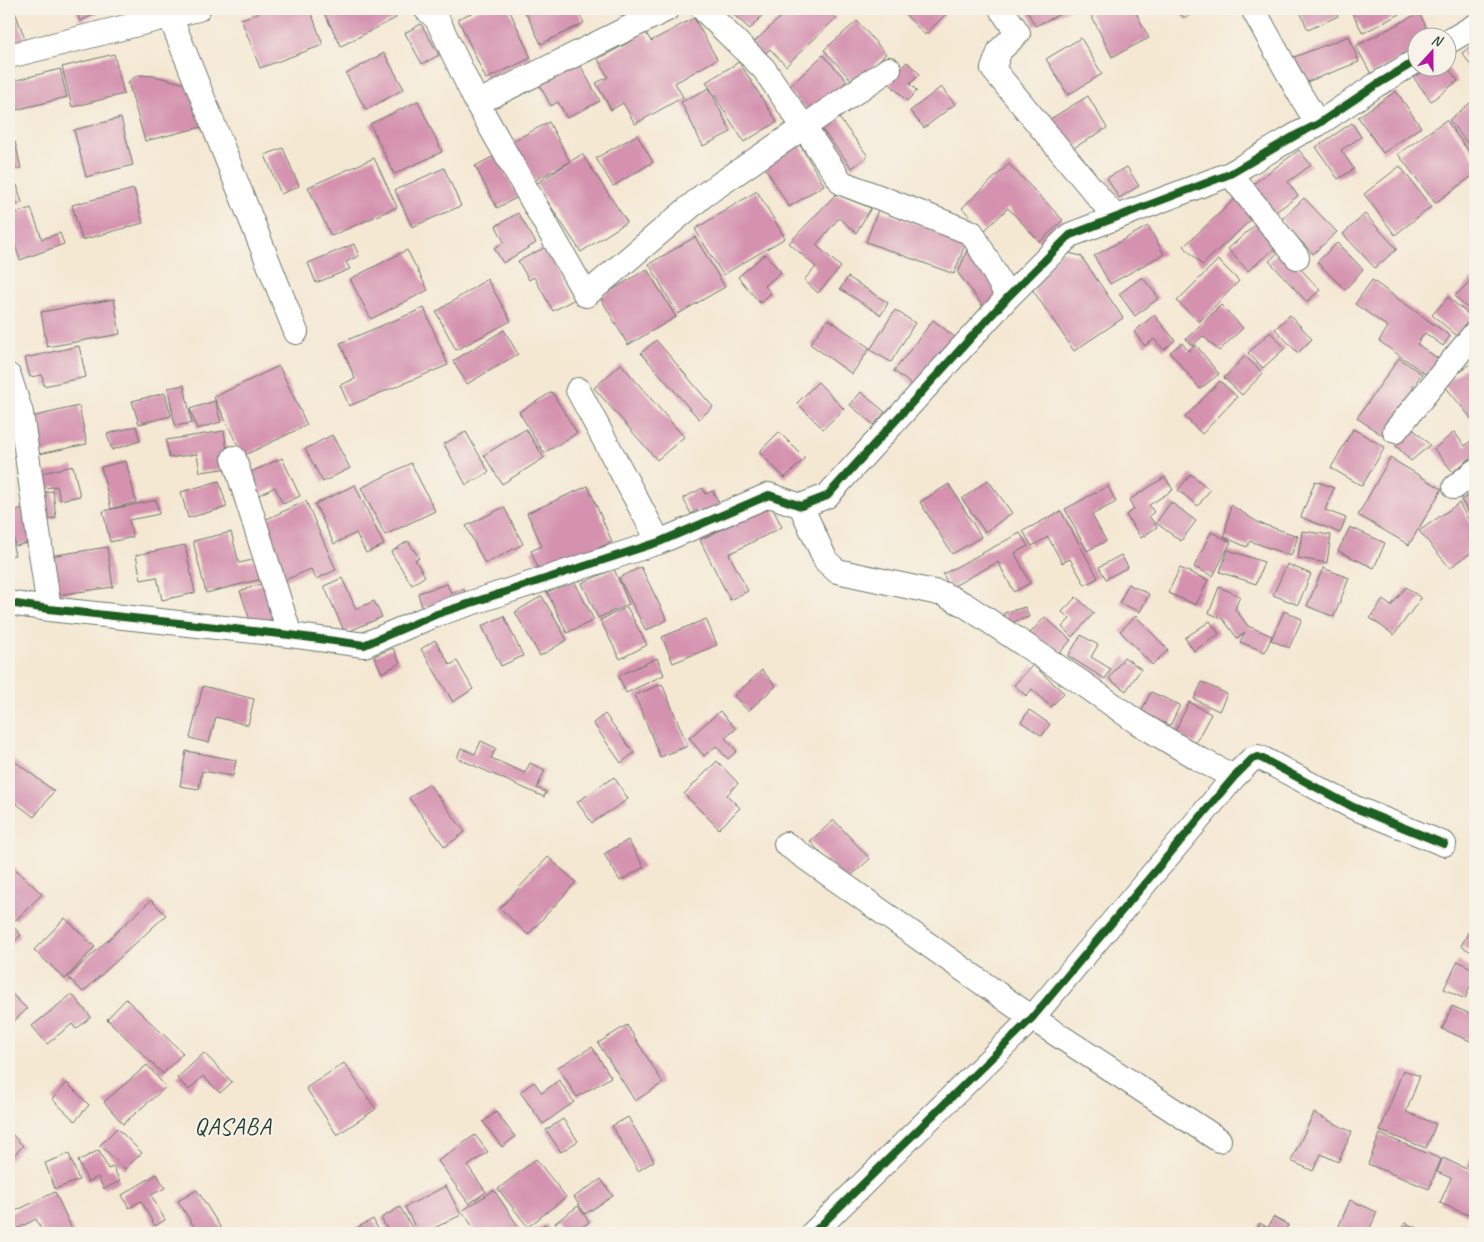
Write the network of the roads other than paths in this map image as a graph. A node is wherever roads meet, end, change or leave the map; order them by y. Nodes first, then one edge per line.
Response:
1 (198, 9) edge
2 (426, 9) edge
3 (667, 9) edge
4 (703, 9) edge
5 (1001, 9) edge
6 (1253, 9) edge
7 (170, 16) junction
8 (1475, 26) edge
9 (1456, 37) edge
10 (9, 56) edge
11 (1406, 67) edge
12 (889, 69) dead end
13 (477, 103) junction
14 (1318, 124) junction
15 (803, 127) junction
16 (1230, 174) junction
17 (1115, 217) junction
18 (1297, 257) dead end
19 (1008, 297) junction
20 (296, 332) dead end
21 (1475, 333) edge
22 (9, 376) edge
23 (578, 390) dead end
24 (1395, 431) dead end
25 (234, 458) dead end
26 (1475, 471) edge
27 (1455, 487) dead end
28 (800, 506) junction
29 (659, 542) junction
30 (9, 603) edge
31 (49, 609) junction
32 (290, 635) junction
33 (1234, 777) junction
34 (786, 844) dead end
35 (1444, 844) dead end
36 (1032, 1018) junction
37 (1219, 1140) dead end
38 (812, 1233) edge

1 - 7 street
2 - 13 street
3 - 13 street
4 - 15 street
5 - 17 street
6 - 14 street
7 - 10 street
7 - 20 street
8 - 9 street
11 - 14 street
12 - 15 street
13 - 15 street
14 - 16 street
15 - 19 street
16 - 17 street
16 - 18 street
17 - 19 street
19 - 28 street
21 - 24 street
22 - 31 street
23 - 29 street
25 - 32 street
26 - 27 street
28 - 29 street
28 - 33 street
29 - 32 street
30 - 31 street
31 - 32 street
33 - 35 street
33 - 36 street
34 - 36 street
36 - 37 street
36 - 38 street

